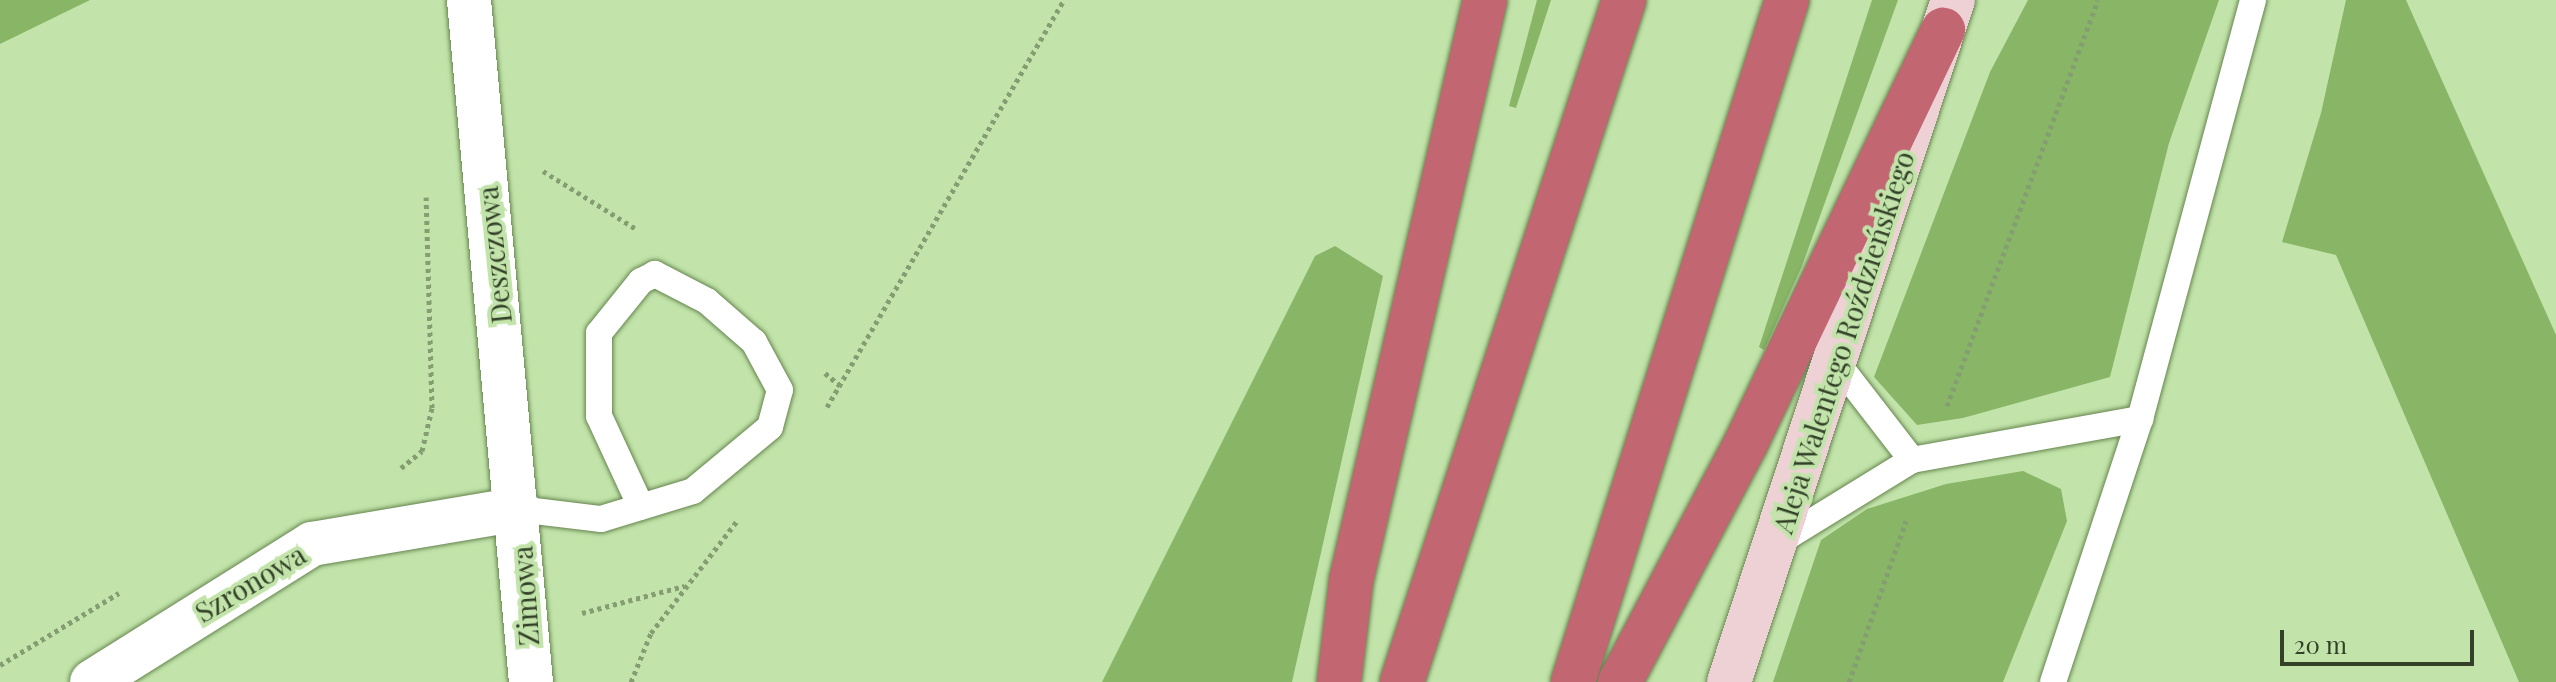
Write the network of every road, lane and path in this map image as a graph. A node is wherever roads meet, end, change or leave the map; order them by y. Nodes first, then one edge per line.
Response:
1 (469, 0) edge
2 (1064, 0) edge
3 (1485, 0) edge
4 (1624, 0) edge
5 (1787, 0) edge
6 (2098, 0) edge
7 (2253, 0) edge
8 (1948, 15) edge
9 (426, 184) dead end
10 (1837, 363) junction
11 (819, 417) dead end
12 (2140, 419) junction
13 (1920, 459) junction
14 (401, 468) dead end
15 (641, 507) junction
16 (518, 509) junction
17 (743, 513) dead end
18 (1777, 543) junction
19 (685, 586) junction
20 (526, 623) junction
21 (92, 682) edge
22 (531, 682) edge
23 (631, 682) edge
24 (1339, 682) edge
25 (1402, 682) edge
26 (1573, 682) edge
27 (1620, 682) edge
28 (1729, 682) edge
29 (1849, 682) edge
30 (2053, 682) edge

1 - 16 street, Deszczowa
2 - 11 path
3 - 24 highway
4 - 25 highway
5 - 26 highway
6 - 13 path
7 - 12 lane
8 - 10 street, Aleja Walentego Roździeńskiego
8 - 27 highway
9 - 14 path
10 - 13 lane
10 - 18 street, Aleja Walentego Roździeńskiego
12 - 13 lane
12 - 30 lane
13 - 18 lane
13 - 29 path
15 - 15 lane
15 - 16 lane
16 - 20 street, Zimowa
16 - 21 street, Szronowa
17 - 19 path
18 - 28 street, Aleja Walentego Roździeńskiego
19 - 20 path
19 - 23 path
20 - 22 street, Zimowa

